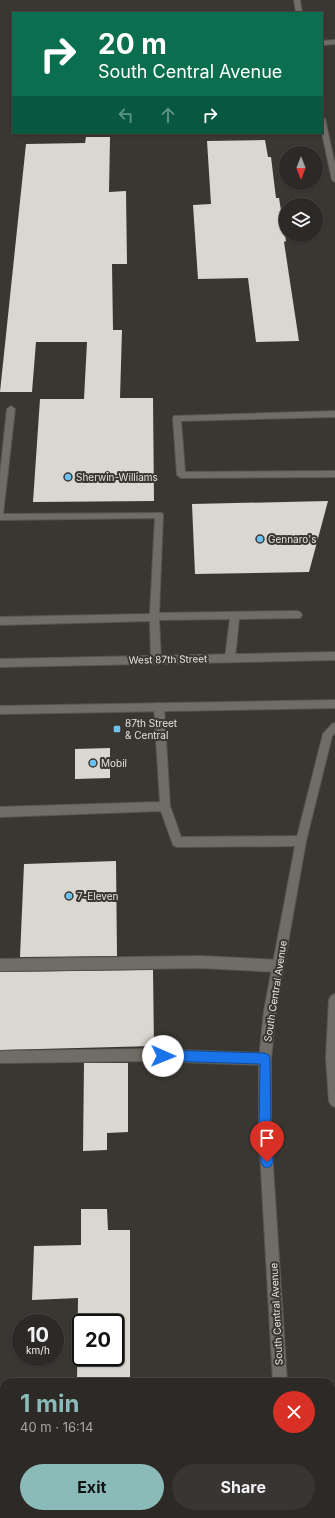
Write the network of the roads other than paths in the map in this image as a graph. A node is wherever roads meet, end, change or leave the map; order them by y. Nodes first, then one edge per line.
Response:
1 (297, 0) edge
2 (300, 12) edge
3 (323, 42) edge
4 (335, 42) edge
5 (323, 124) edge
6 (335, 180) edge
7 (11, 409) dead end
8 (335, 414) edge
9 (335, 474) edge
10 (0, 512) edge
11 (0, 517) edge
12 (235, 615) junction
13 (297, 615) dead end
14 (154, 616) junction
15 (0, 621) edge
16 (335, 656) edge
17 (230, 658) junction
18 (156, 660) junction
19 (0, 663) edge
20 (335, 704) edge
21 (159, 707) junction
22 (0, 710) edge
23 (335, 727) edge
24 (165, 806) junction
25 (0, 812) edge
26 (302, 841) junction
27 (0, 965) edge
28 (278, 966) junction
29 (335, 1000) edge
30 (0, 1057) edge
31 (265, 1059) junction
32 (335, 1101) edge
33 (280, 1378) edge

1 - 2 street
3 - 4 street
5 - 6 street
7 - 10 street
8 - 9 street
11 - 14 street
12 - 13 street
12 - 14 street
12 - 17 street
14 - 15 street
14 - 18 street
16 - 17 street, West 87th Street
17 - 18 street, West 87th Street
18 - 19 street, West 87th Street
20 - 21 street
21 - 22 street
21 - 24 street
23 - 26 street, South Central Avenue
24 - 25 street
24 - 26 street
26 - 28 street, South Central Avenue
27 - 28 street
28 - 31 street, South Central Avenue
29 - 32 street
30 - 31 street
31 - 33 street, South Central Avenue

